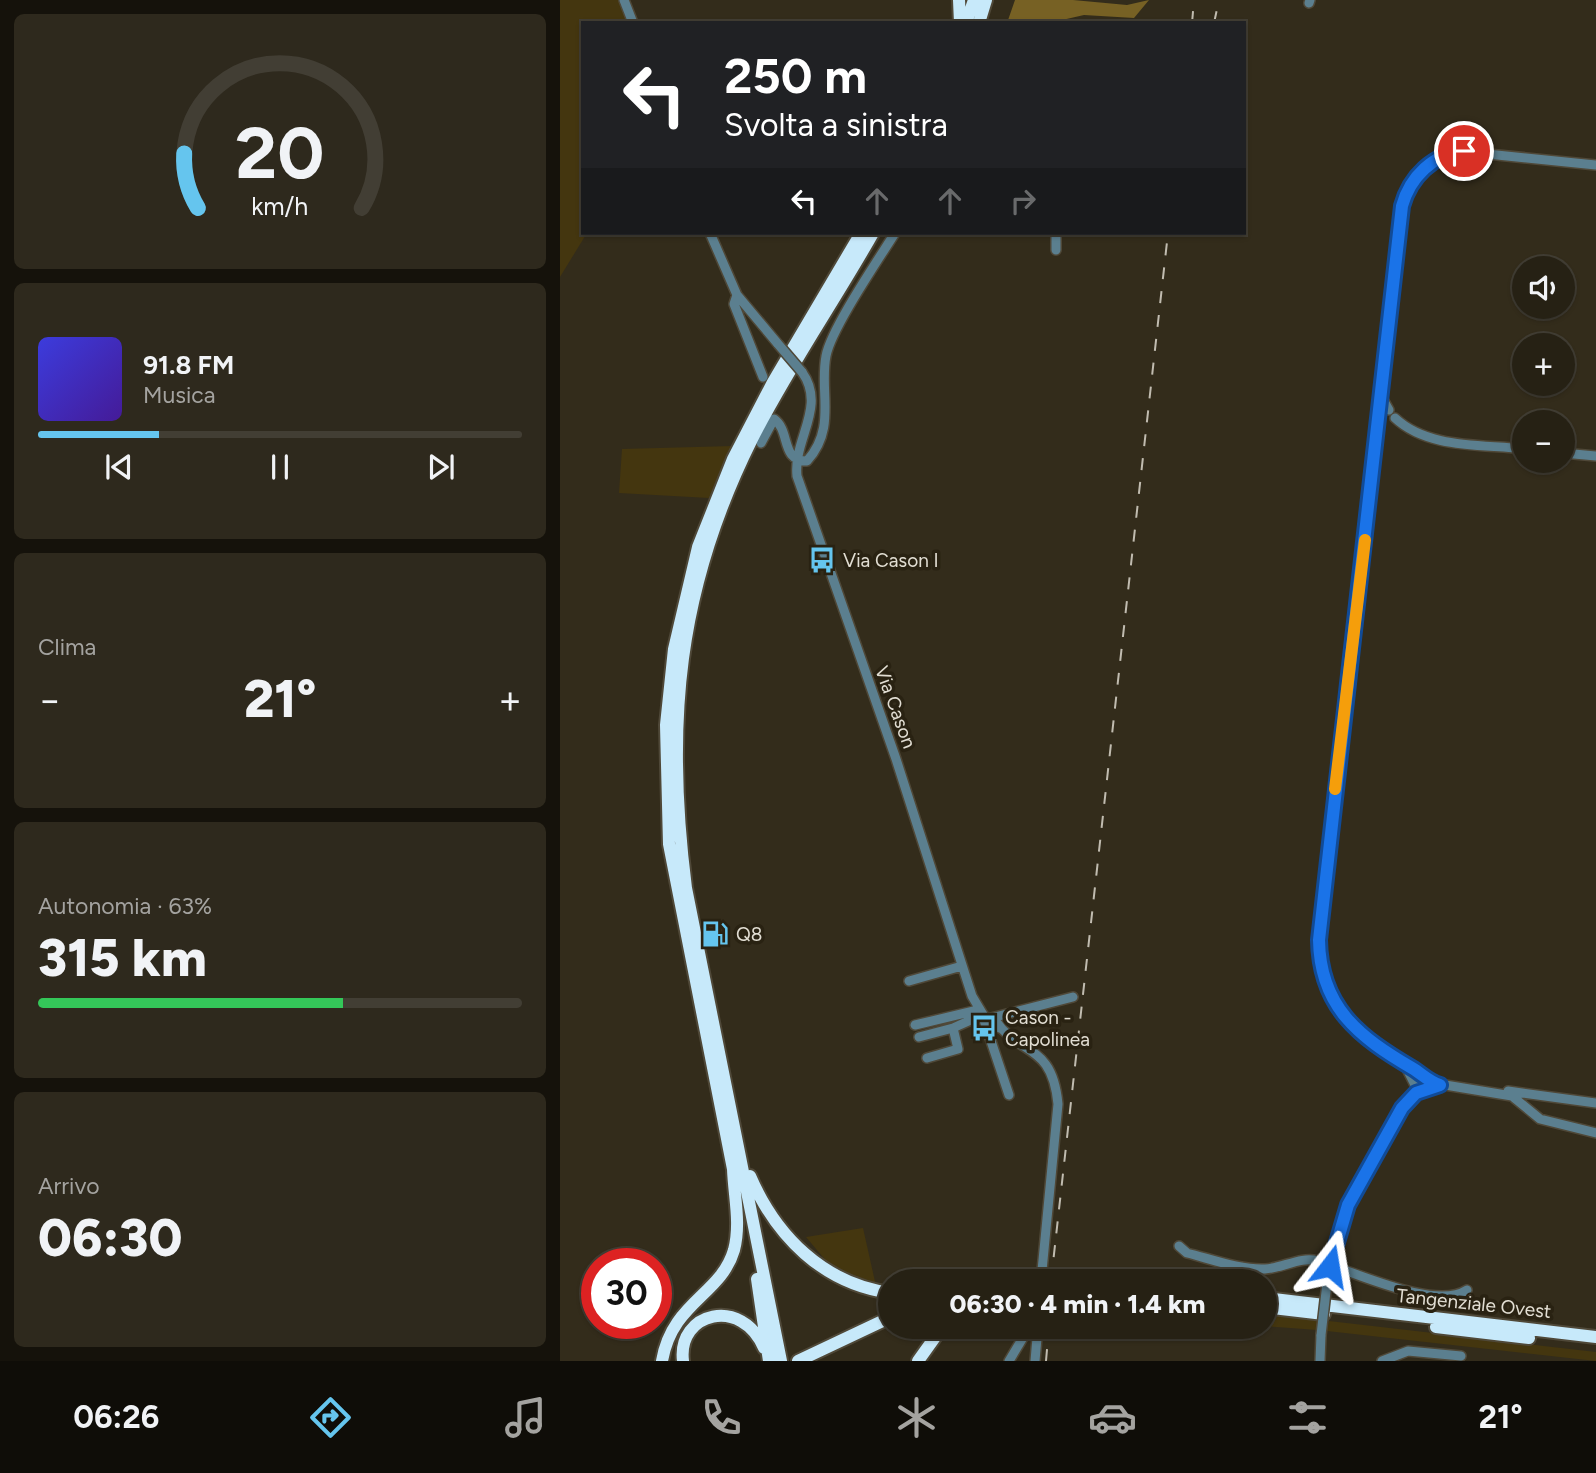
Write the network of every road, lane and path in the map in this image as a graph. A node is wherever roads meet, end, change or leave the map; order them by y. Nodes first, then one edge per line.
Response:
1 (624, 0) edge
2 (959, 0) edge
3 (974, 0) edge
4 (632, 21) edge
5 (960, 21) edge
6 (967, 21) edge
7 (1596, 165) edge
8 (711, 235) edge
9 (860, 235) edge
10 (872, 235) edge
11 (894, 235) edge
12 (1056, 235) edge
13 (1056, 250) dead end
14 (737, 295) junction
15 (763, 377) dead end
16 (1381, 396) junction
17 (1389, 410) dead end
18 (1395, 418) dead end
19 (761, 443) dead end
20 (1512, 448) edge
21 (1575, 454) edge
22 (1596, 456) edge
23 (796, 461) junction
24 (962, 966) junction
25 (909, 982) dead end
26 (1073, 997) dead end
27 (990, 1020) junction
28 (915, 1025) dead end
29 (953, 1028) junction
30 (919, 1037) dead end
31 (991, 1038) junction
32 (927, 1058) dead end
33 (1409, 1068) junction
34 (1440, 1085) junction
35 (1425, 1088) junction
36 (1485, 1091) junction
37 (1009, 1096) dead end
38 (1596, 1103) edge
39 (1596, 1133) edge
40 (740, 1153) junction
41 (733, 1170) junction
42 (1179, 1246) dead end
43 (1330, 1266) junction
44 (1041, 1269) edge
45 (878, 1289) edge
46 (1467, 1290) dead end
47 (1277, 1299) edge
48 (1277, 1308) edge
49 (878, 1323) edge
50 (878, 1329) edge
51 (1596, 1337) edge
52 (934, 1339) edge
53 (1022, 1339) edge
54 (1037, 1339) edge
55 (1596, 1345) edge
56 (1461, 1356) dead end
57 (662, 1361) edge
58 (682, 1361) edge
59 (768, 1361) edge
60 (781, 1361) edge
61 (798, 1361) edge
62 (812, 1361) edge
63 (918, 1361) edge
64 (1009, 1361) edge
65 (1035, 1361) edge
66 (1320, 1361) edge
67 (1382, 1361) edge

1 - 4 street
2 - 5 highway
3 - 6 highway
7 - 16 street
8 - 14 street, Via Cason
9 - 41 highway
10 - 40 highway
11 - 23 street
12 - 13 street
14 - 15 street, Via Cason
14 - 23 street, Via Cason, bridge
16 - 17 street
16 - 33 street
18 - 20 street
19 - 23 street, Via Cason
21 - 22 street
23 - 24 street, Via Cason
24 - 25 street
24 - 27 street, Via Cason
26 - 27 street
27 - 28 street
27 - 29 street
27 - 31 street, Via Cason
27 - 31 street, Via Cason
27 - 44 street
29 - 30 street
29 - 32 street
31 - 37 street, Via Cason
33 - 34 street
33 - 35 street
34 - 35 street
34 - 36 street
35 - 43 street
36 - 38 street
36 - 39 street
40 - 45 highway
40 - 60 highway
41 - 57 highway
41 - 59 highway
42 - 43 street
43 - 46 street
43 - 66 street, bridge
47 - 51 highway, Tangenziale Ovest
48 - 55 highway, Tangenziale Ovest
49 - 61 highway
50 - 62 highway
52 - 63 highway
53 - 64 street
54 - 65 street
56 - 67 street
58 - 59 highway

